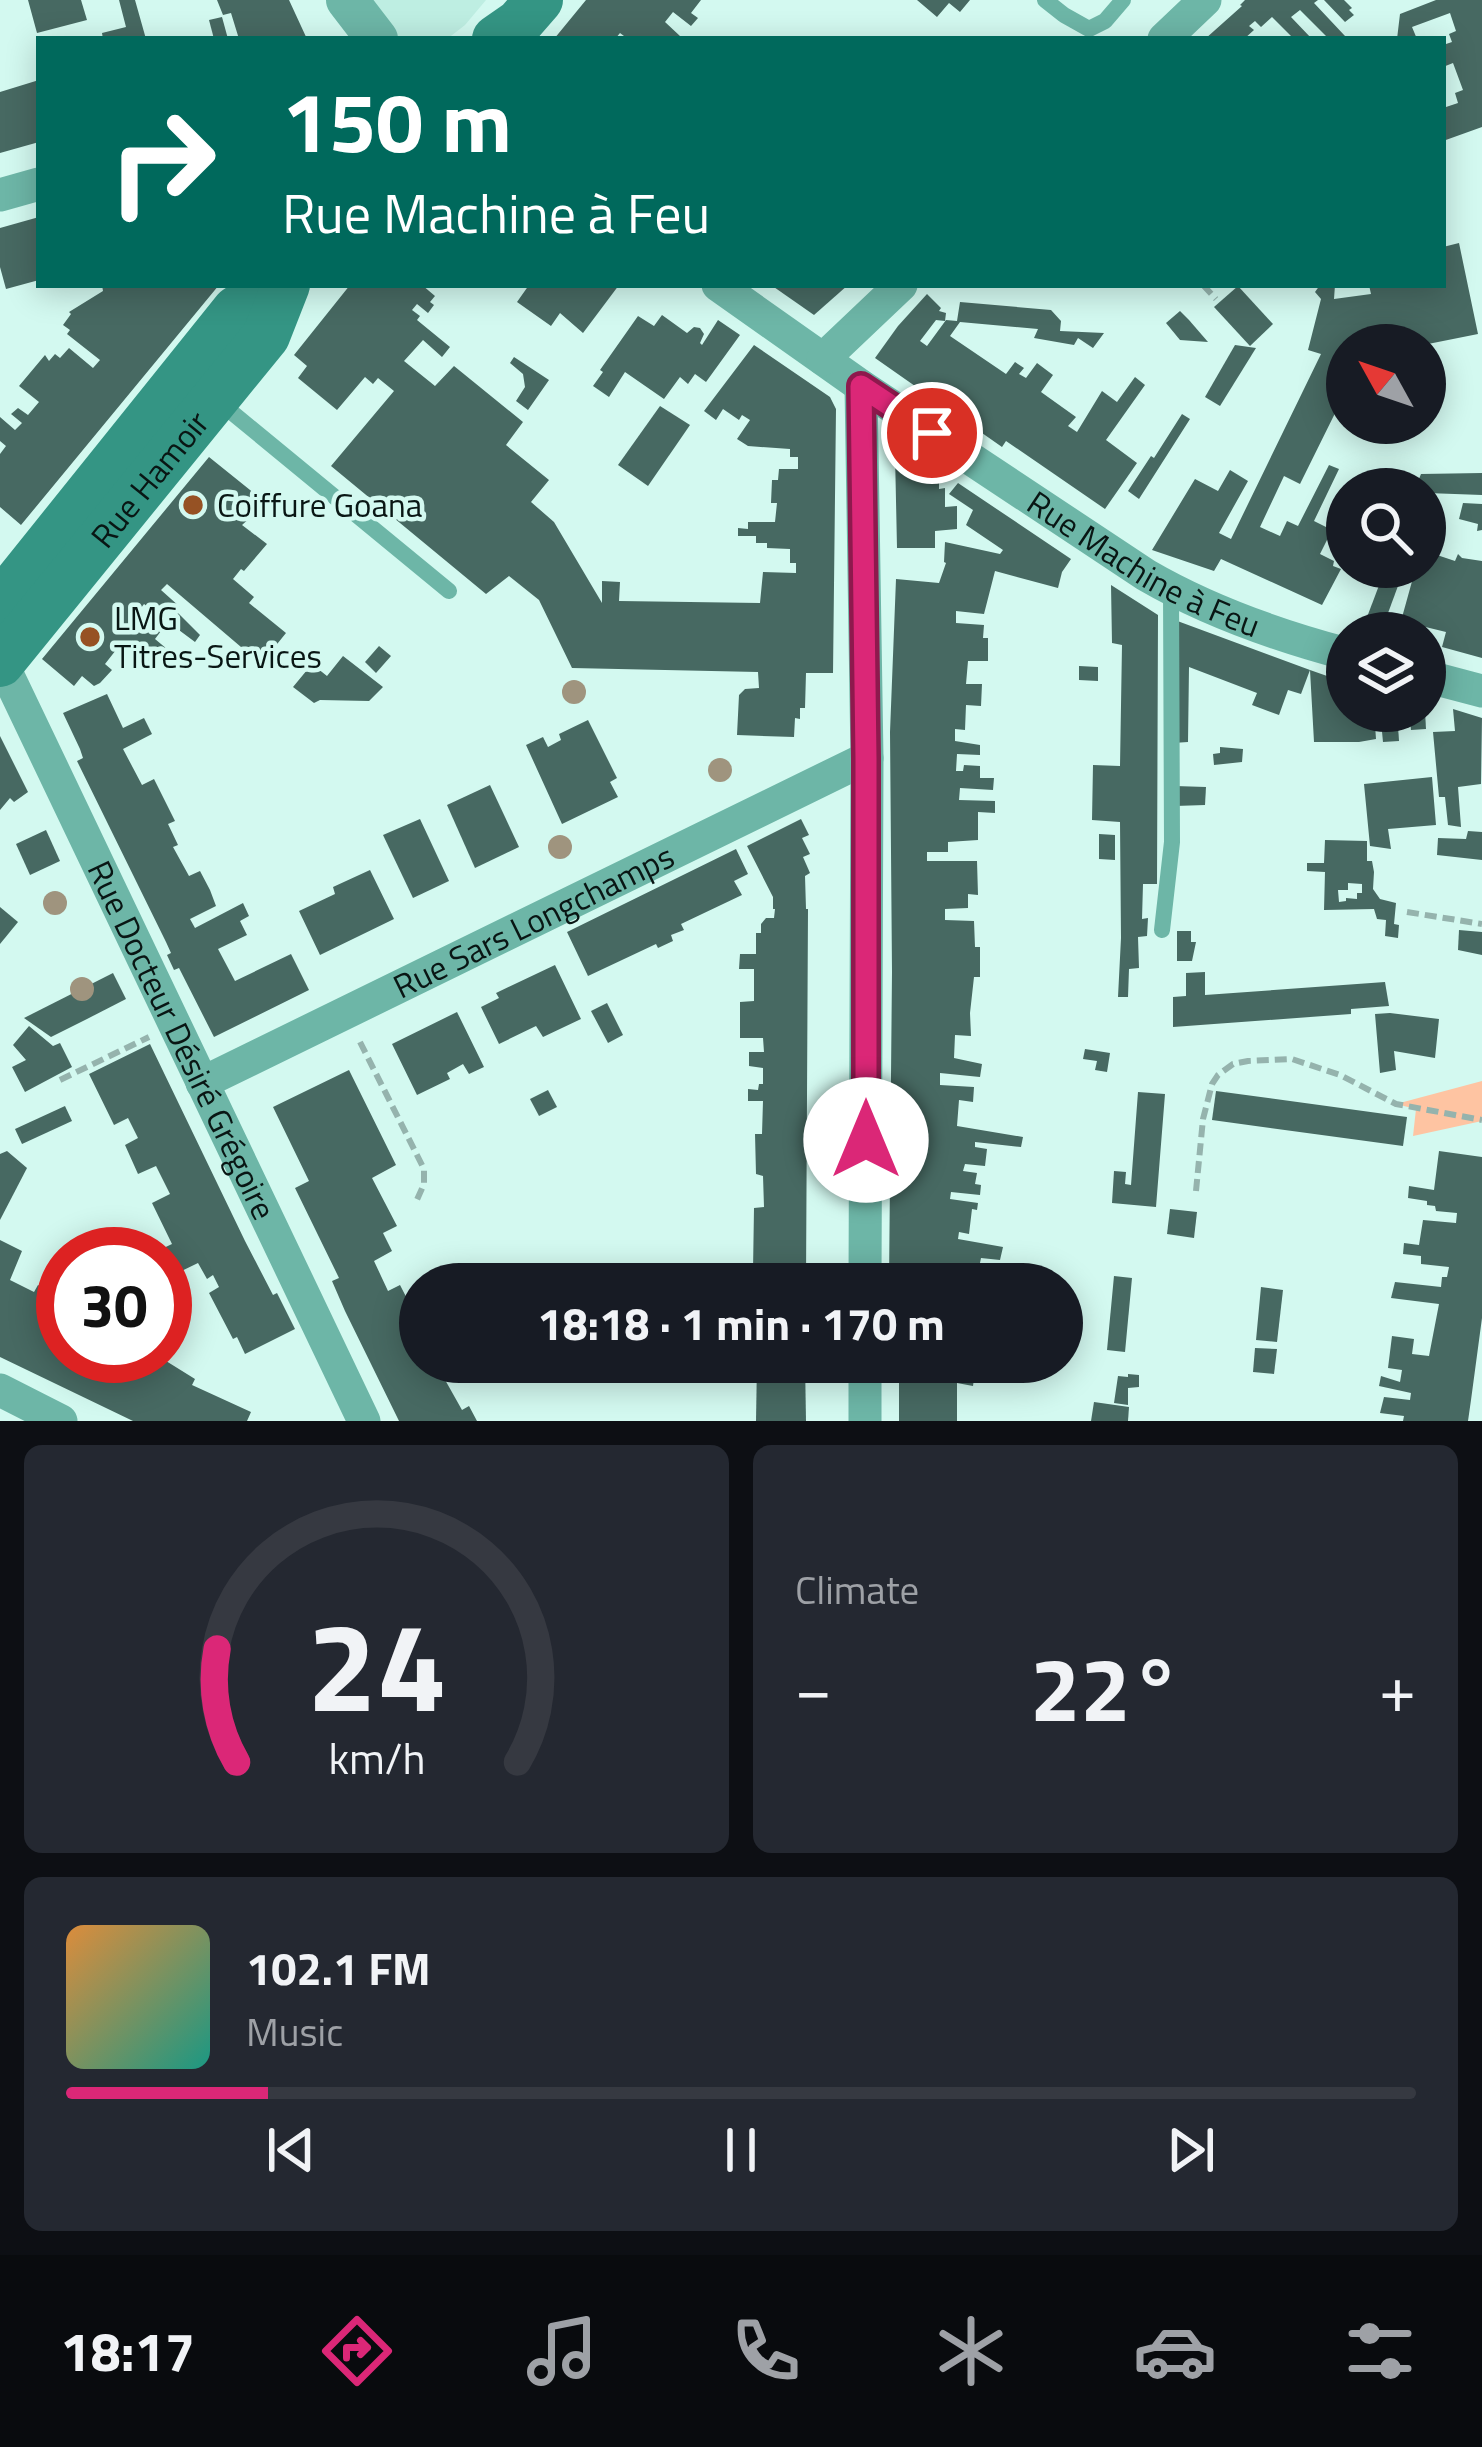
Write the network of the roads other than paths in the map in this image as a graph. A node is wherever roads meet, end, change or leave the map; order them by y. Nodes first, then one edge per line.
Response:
1 (1045, 0) edge
2 (1123, 0) edge
3 (1205, 0) edge
4 (351, 14) edge
5 (513, 20) edge
6 (374, 36) edge
7 (464, 36) edge
8 (1167, 36) edge
9 (36, 185) edge
10 (0, 194) edge
11 (722, 288) edge
12 (899, 288) edge
13 (274, 294) edge
14 (823, 358) junction
15 (861, 386) junction
16 (215, 398) junction
17 (165, 427) dead end
18 (1171, 590) junction
19 (449, 591) dead end
20 (0, 604) edge
21 (0, 628) edge
22 (1326, 647) edge
23 (1, 662) edge
24 (1446, 682) edge
25 (1482, 692) edge
26 (866, 758) junction
27 (1162, 930) dead end
28 (202, 1083) junction
29 (865, 1263) edge
30 (865, 1383) edge
31 (0, 1390) edge
32 (22, 1413) edge
33 (61, 1421) edge
34 (364, 1421) edge
35 (865, 1421) edge

1 - 2 lane
3 - 8 street
4 - 6 street
5 - 7 main road
9 - 10 street
11 - 14 street, Rue Machine à Feu
12 - 14 street
13 - 16 main road, Rue Hamoir
13 - 20 main road, Rue Hamoir
14 - 15 street, Rue Machine à Feu
15 - 18 street, Rue Machine à Feu
15 - 26 street
16 - 19 lane
16 - 23 main road, Rue Hamoir
17 - 21 lane, Rue Hamoir
18 - 22 street, Rue Machine à Feu
18 - 27 lane
23 - 28 street, Rue Docteur Désiré Grégoire
24 - 25 street
26 - 28 street, Rue Sars Longchamps
26 - 29 street
28 - 34 street, Rue Docteur Désiré Grégoire
30 - 35 street
31 - 32 street
32 - 33 street

